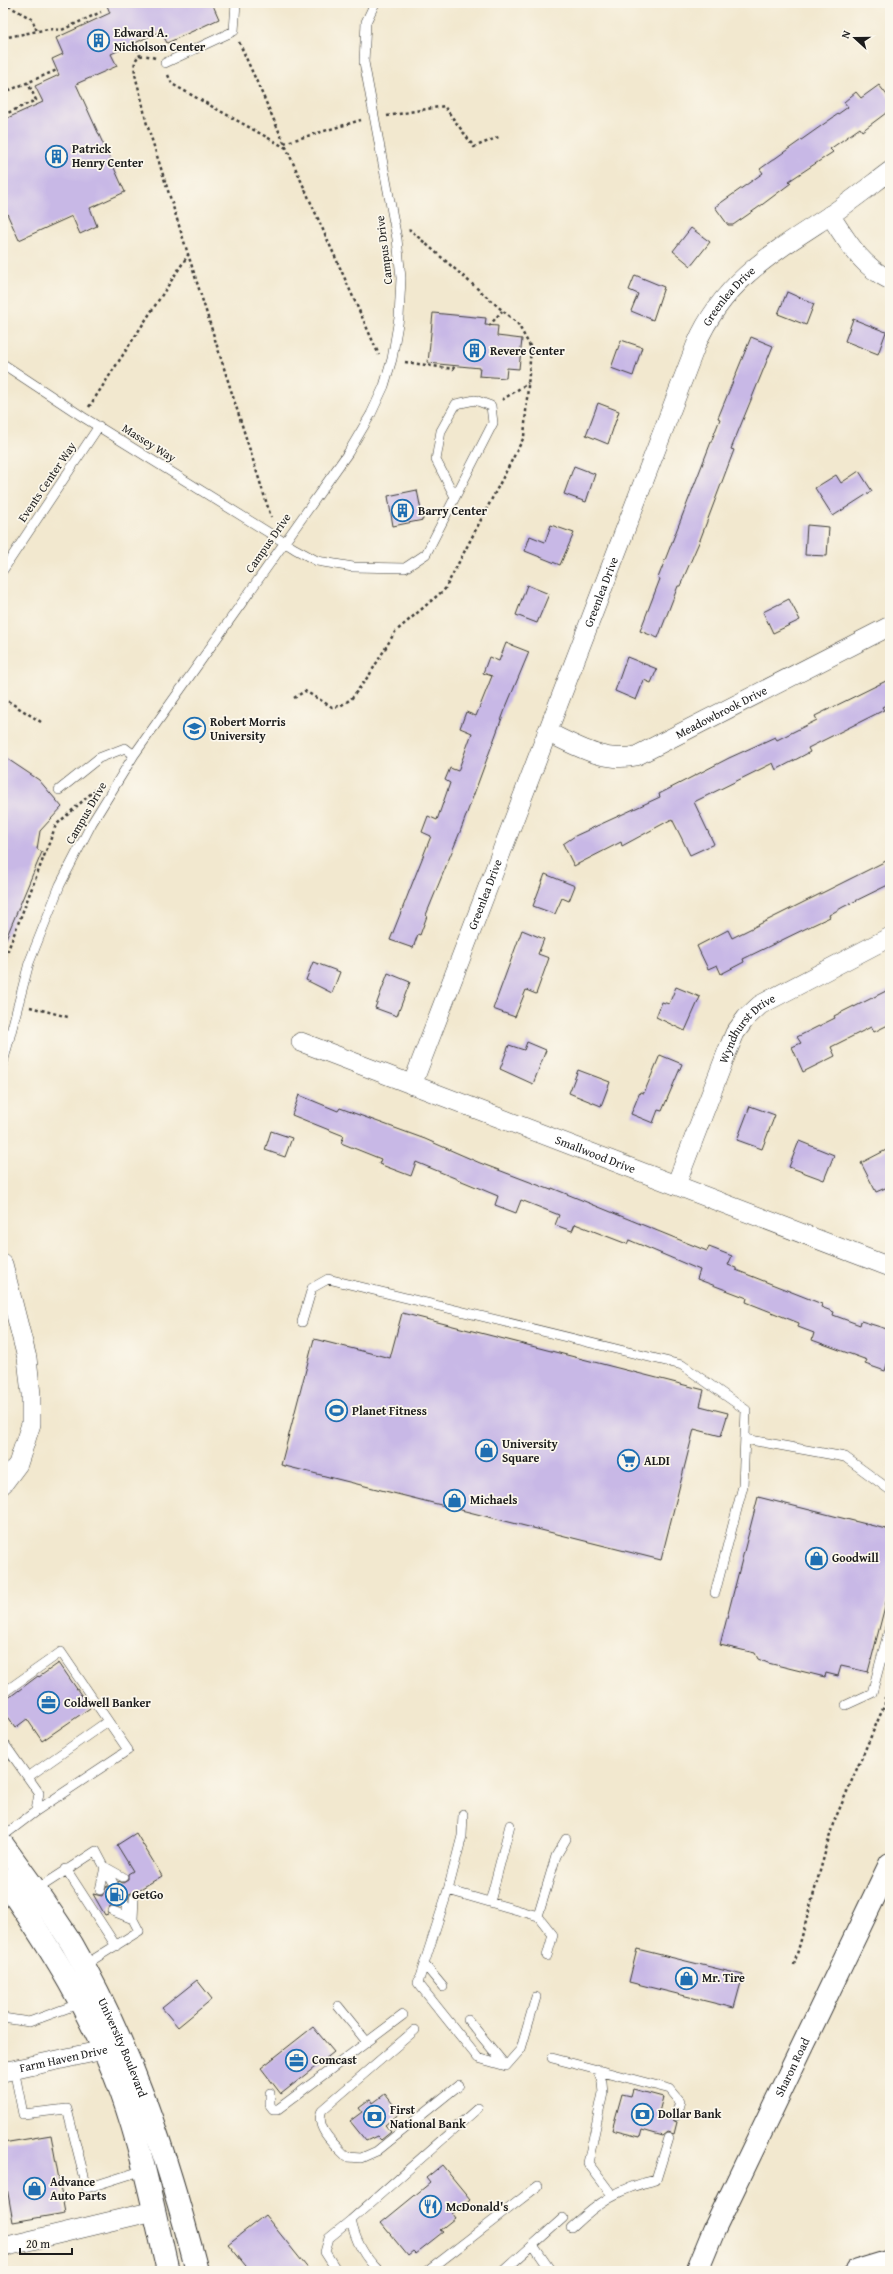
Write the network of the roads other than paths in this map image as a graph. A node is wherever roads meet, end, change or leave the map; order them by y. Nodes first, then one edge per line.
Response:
1 (236, 3) edge
2 (375, 3) edge
3 (165, 64) road end
4 (890, 171) edge
5 (830, 215) junction
6 (890, 280) edge
7 (3, 364) edge
8 (98, 426) junction
9 (455, 496) junction
10 (284, 541) junction
11 (3, 570) edge
12 (890, 626) edge
13 (548, 732) junction
14 (134, 755) junction
15 (59, 790) dead end
16 (890, 937) edge
17 (301, 1042) dead end
18 (3, 1063) edge
19 (412, 1085) junction
20 (676, 1185) junction
21 (890, 1251) edge
22 (872, 1260) junction
23 (3, 1264) edge
24 (890, 1267) edge
25 (302, 1322) dead end
26 (745, 1439) junction
27 (3, 1484) edge
28 (890, 1490) edge
29 (715, 1593) dead end
30 (890, 1626) edge
31 (3, 1693) edge
32 (846, 1705) dead end
33 (108, 1721) junction
34 (3, 1742) edge
35 (28, 1777) junction
36 (36, 1811) junction
37 (463, 1814) dead end
38 (510, 1825) dead end
39 (3, 1836) edge
40 (566, 1839) dead end
41 (3, 1845) edge
42 (890, 1864) edge
43 (105, 1867) junction
44 (66, 1869) junction
45 (123, 1877) dead end
46 (3, 1880) edge
47 (113, 1883) dead end
48 (36, 1890) junction
49 (100, 1890) dead end
50 (448, 1890) junction
51 (134, 1898) dead end
52 (490, 1902) junction
53 (125, 1904) dead end
54 (113, 1911) dead end
55 (538, 1916) junction
56 (133, 1919) junction
57 (116, 1946) junction
58 (547, 1956) dead end
59 (424, 1964) junction
60 (83, 1966) junction
61 (443, 1987) dead end
62 (536, 1997) dead end
63 (81, 2003) junction
64 (338, 2006) dead end
65 (403, 2015) dead end
66 (3, 2018) edge
67 (468, 2020) dead end
68 (415, 2030) dead end
69 (367, 2042) junction
70 (114, 2048) junction
71 (552, 2058) dead end
72 (506, 2066) junction
73 (597, 2069) junction
74 (9, 2071) edge
75 (459, 2085) dead end
76 (270, 2093) dead end
77 (478, 2108) dead end
78 (676, 2116) dead end
79 (669, 2138) dead end
80 (144, 2170) junction
81 (538, 2186) dead end
82 (612, 2195) junction
83 (154, 2210) junction
84 (563, 2218) dead end
85 (352, 2220) junction
86 (571, 2228) dead end
87 (533, 2245) junction
88 (3, 2247) edge
89 (890, 2261) edge
90 (168, 2271) edge
91 (197, 2271) edge
92 (338, 2271) edge
93 (379, 2271) edge
94 (428, 2271) edge
95 (504, 2271) edge
96 (551, 2271) edge
97 (697, 2271) edge
98 (857, 2271) edge

1 - 3 lane
2 - 10 lane, Campus Drive
4 - 5 street, Greenlea Drive
5 - 6 street
5 - 13 street, Greenlea Drive
7 - 8 lane, Massey Way
8 - 10 lane, Massey Way
8 - 11 lane, Events Center Way
9 - 9 lane, Massey Way
9 - 10 lane, Massey Way
10 - 14 lane, Campus Drive
12 - 13 street, Meadowbrook Drive
13 - 19 street, Greenlea Drive
14 - 15 lane
14 - 18 lane, Campus Drive
16 - 20 street, Wyndhurst Drive
17 - 19 street, Smallwood Drive
19 - 20 street, Smallwood Drive
20 - 22 street, Smallwood Drive
21 - 22 street
22 - 24 street, Smallwood Drive
23 - 27 street
25 - 26 lane
26 - 28 lane
26 - 29 lane
30 - 32 lane
31 - 33 lane
33 - 35 lane
33 - 36 lane
34 - 35 lane
35 - 36 lane
36 - 39 lane
37 - 50 lane
38 - 52 lane
40 - 55 lane
41 - 48 main road, University Boulevard
42 - 97 main road, Sharon Road
43 - 44 lane
43 - 45 lane
43 - 47 lane
43 - 49 lane
44 - 48 lane
44 - 57 lane
46 - 63 main road, University Boulevard
48 - 60 main road, University Boulevard
50 - 52 lane
50 - 59 lane
51 - 56 lane
52 - 55 lane
53 - 56 lane
54 - 56 lane
55 - 58 lane
56 - 57 lane
57 - 60 lane
59 - 61 lane
59 - 72 lane
60 - 70 main road, University Boulevard
62 - 72 lane
63 - 66 lane
63 - 70 main road, University Boulevard
64 - 69 lane
65 - 69 lane
67 - 72 lane
68 - 75 lane
69 - 76 lane
70 - 74 street, Farm Haven Drive
70 - 80 main road, University Boulevard
70 - 91 main road, University Boulevard
71 - 73 lane
73 - 78 lane
73 - 82 lane
74 - 80 lane
77 - 85 lane
79 - 82 lane
80 - 83 main road, University Boulevard
81 - 94 lane
82 - 86 lane
83 - 88 street
83 - 90 main road, University Boulevard
84 - 87 lane
85 - 92 lane
85 - 93 lane
87 - 95 lane
87 - 96 lane
89 - 98 main road

